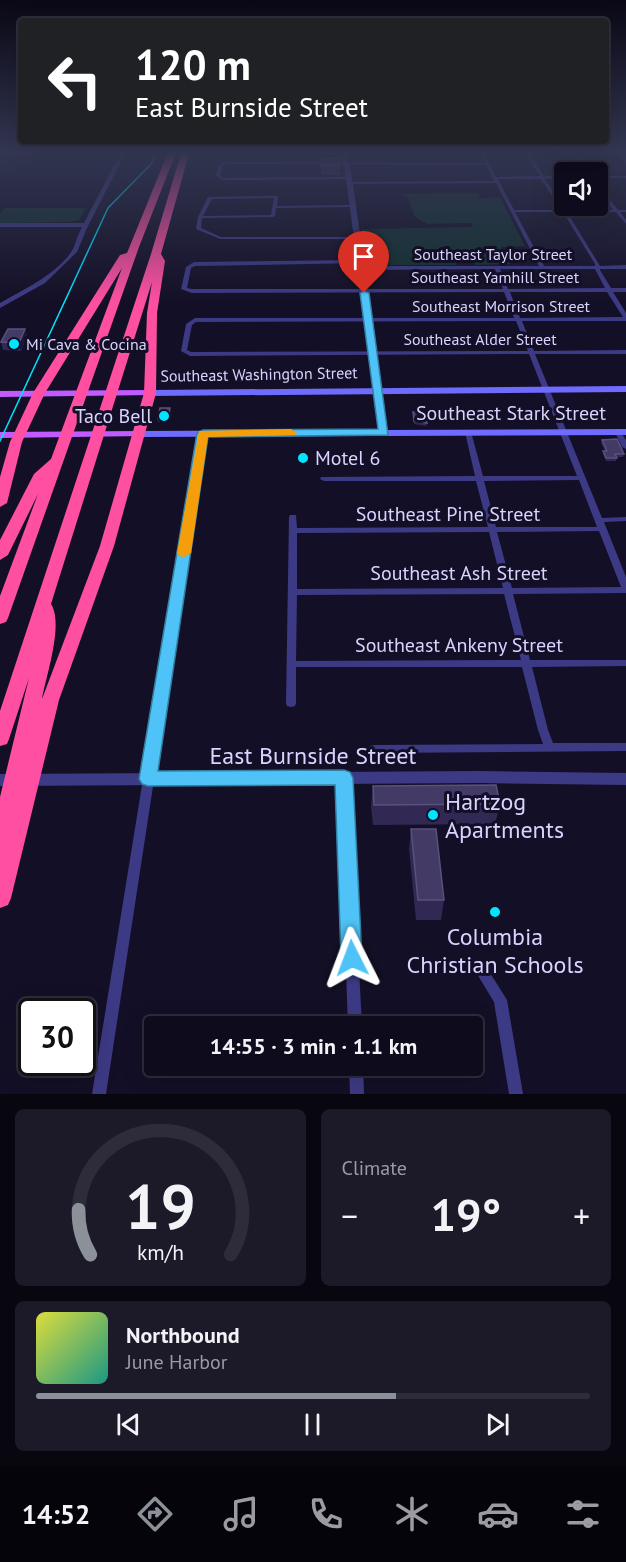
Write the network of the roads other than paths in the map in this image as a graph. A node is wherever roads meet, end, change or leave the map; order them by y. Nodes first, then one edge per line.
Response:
1 (98, 201) edge
2 (152, 201) edge
3 (171, 201) edge
4 (207, 201) edge
5 (276, 201) edge
6 (351, 201) edge
7 (508, 201) edge
8 (609, 201) edge
9 (352, 206) junction
10 (276, 207) junction
11 (513, 211) junction
12 (554, 211) edge
13 (608, 211) edge
14 (617, 211) junction
15 (626, 211) edge
16 (568, 216) edge
17 (201, 217) junction
18 (626, 223) edge
19 (0, 225) edge
20 (85, 225) junction
21 (357, 238) junction
22 (134, 247) junction
23 (156, 254) junction
24 (361, 265) junction
25 (497, 267) junction
26 (542, 267) junction
27 (597, 267) junction
28 (626, 267) edge
29 (184, 290) joint
30 (506, 290) junction
31 (609, 290) junction
32 (626, 290) edge
33 (364, 291) junction
34 (0, 306) edge
35 (626, 319) edge
36 (368, 320) junction
37 (518, 320) junction
38 (195, 321) joint
39 (531, 352) junction
40 (626, 352) edge
41 (373, 353) junction
42 (190, 354) joint
43 (378, 389) junction
44 (546, 389) junction
45 (626, 389) edge
46 (34, 393) junction
47 (150, 393) junction
48 (2, 394) edge
49 (468, 432) junction
50 (563, 432) junction
51 (622, 432) edge
52 (203, 433) junction
53 (384, 433) junction
54 (140, 434) junction
55 (2, 435) edge
56 (20, 435) junction
57 (626, 447) edge
58 (59, 455) junction
59 (480, 478) junction
60 (582, 478) junction
61 (324, 479) dead end
62 (0, 503) edge
63 (293, 517) dead end
64 (626, 519) edge
65 (600, 520) junction
66 (602, 529) junction
67 (493, 530) junction
68 (293, 531) junction
69 (0, 555) edge
70 (626, 589) edge
71 (509, 591) junction
72 (292, 592) junction
73 (46, 598) junction
74 (0, 618) edge
75 (528, 663) junction
76 (626, 663) edge
77 (291, 664) junction
78 (291, 703) dead end
79 (0, 739) edge
80 (550, 747) junction
81 (626, 747) edge
82 (374, 749) dead end
83 (344, 778) junction
84 (148, 779) junction
85 (626, 779) edge
86 (0, 780) edge
87 (0, 851) edge
88 (0, 898) edge
89 (480, 969) dead end
90 (355, 1016) edge
91 (356, 1076) edge
92 (99, 1094) edge
93 (357, 1094) edge
94 (516, 1094) edge

1 - 20 street
2 - 22 highway
3 - 23 highway
4 - 17 street
5 - 10 street
6 - 9 street
7 - 11 street
8 - 14 street
9 - 10 street
9 - 21 street
10 - 17 street
11 - 12 street
11 - 26 street
13 - 14 street
14 - 15 street
14 - 18 street
16 - 27 street
17 - 21 street
19 - 20 street
20 - 34 street
21 - 24 street
22 - 46 highway
22 - 58 highway
23 - 47 highway
23 - 73 highway
24 - 25 street, Southeast Taylor Street
24 - 29 street, Southeast Taylor Street
24 - 33 street
25 - 26 street, Southeast Taylor Street
25 - 30 street
26 - 27 street, Southeast Taylor Street
27 - 28 street, Southeast Taylor Street
27 - 31 street
29 - 33 street, Southeast Yamhill Street
30 - 31 street, Southeast Yamhill Street
30 - 33 street, Southeast Yamhill Street
30 - 37 street
31 - 32 street, Southeast Yamhill Street
31 - 35 street
33 - 36 street
35 - 37 street, Southeast Morrison Street
36 - 37 street, Southeast Morrison Street
36 - 38 street, Southeast Morrison Street
36 - 41 street
37 - 39 street
38 - 42 street, Southeast Washington Street
39 - 40 street, Southeast Alder Street
39 - 41 street, Southeast Alder Street
39 - 44 street
41 - 42 street, Southeast Alder Street
41 - 43 street
43 - 44 main road, Southeast Washington Street
43 - 47 main road, Southeast Washington Street
43 - 53 street
44 - 45 main road, Southeast Washington Street
44 - 50 street
46 - 47 main road, Southeast Washington Street
46 - 48 main road, Southeast Washington Street
46 - 56 highway
47 - 54 highway
49 - 50 main road, Southeast Stark Street
49 - 53 main road, Southeast Stark Street
49 - 59 street
50 - 51 main road, Southeast Stark Street
50 - 60 street
51 - 57 street
52 - 53 main road, Southeast Stark Street
52 - 54 main road, Southeast Stark Street
52 - 84 street
54 - 56 main road, Southeast Stark Street
54 - 88 highway
55 - 56 main road, Southeast Stark Street
56 - 62 highway
58 - 69 highway
58 - 74 highway
59 - 60 street
59 - 61 street
59 - 67 street
60 - 65 street
63 - 68 street
64 - 65 street
65 - 66 street
66 - 67 street, Southeast Pine Street
66 - 70 street
67 - 68 street, Southeast Pine Street
67 - 71 street
68 - 72 street
70 - 71 street, Southeast Ash Street
71 - 72 street, Southeast Ash Street
71 - 75 street
72 - 77 street
73 - 79 highway
73 - 87 highway
75 - 76 street, Southeast Ankeny Street
75 - 77 street, Southeast Ankeny Street
75 - 80 street
77 - 78 street
80 - 81 street
80 - 82 street
83 - 84 street, East Burnside Street
83 - 85 street, East Burnside Street
83 - 90 street
84 - 86 street, East Burnside Street
84 - 92 street
89 - 94 street
91 - 93 street

